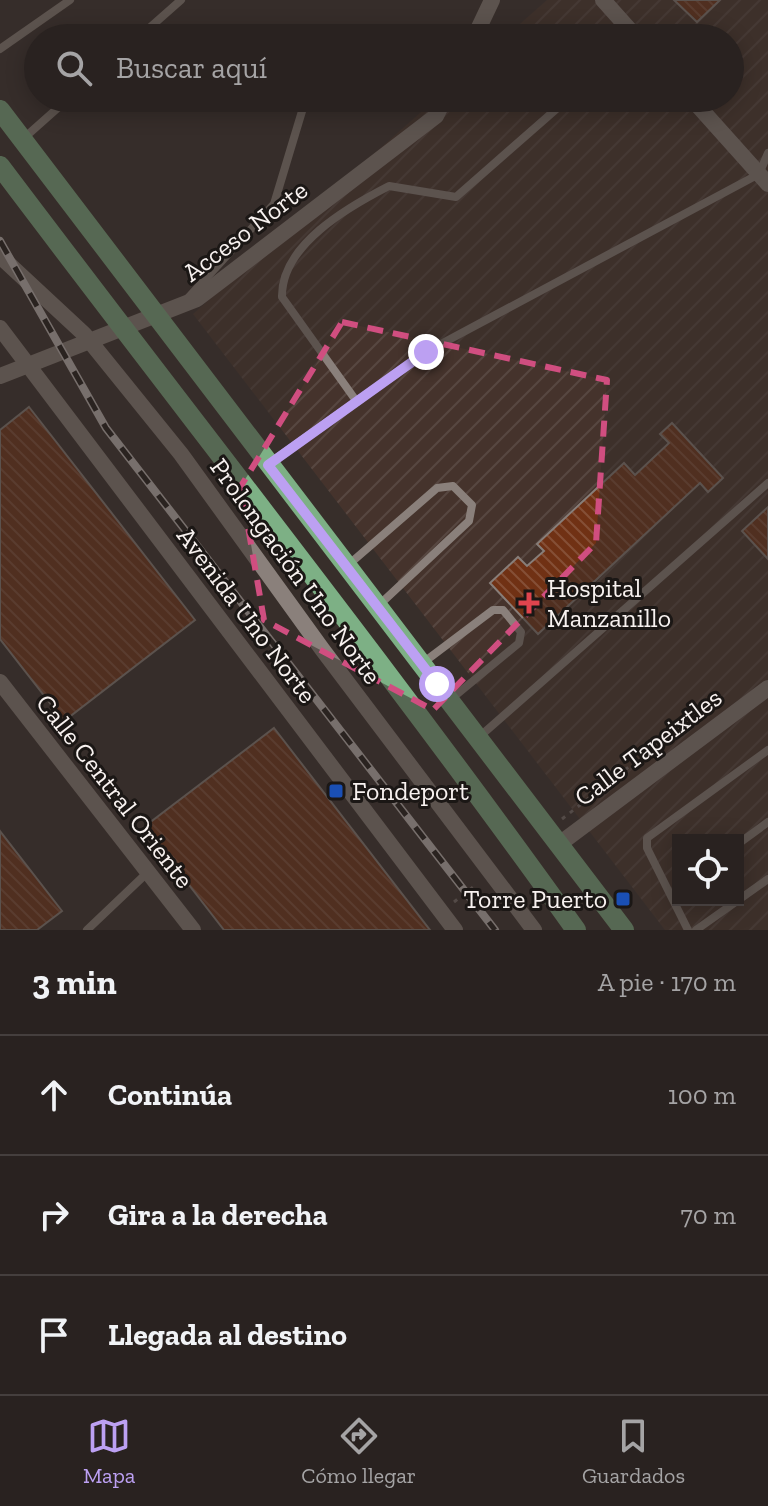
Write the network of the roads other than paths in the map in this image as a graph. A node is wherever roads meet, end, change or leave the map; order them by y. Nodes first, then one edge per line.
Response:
1 (70, 0) edge
2 (181, 0) edge
3 (492, 0) edge
4 (603, 0) edge
5 (36, 24) edge
6 (154, 24) edge
7 (481, 24) edge
8 (624, 24) edge
9 (24, 32) edge
10 (0, 49) edge
11 (0, 110) edge
12 (53, 112) edge
13 (302, 112) edge
14 (438, 112) edge
15 (553, 112) edge
16 (704, 112) edge
17 (24, 138) junction
18 (768, 153) edge
19 (0, 166) edge
20 (764, 179) edge
21 (0, 256) edge
22 (163, 325) junction
23 (0, 328) edge
24 (29, 366) junction
25 (0, 376) edge
26 (0, 389) edge
27 (357, 402) junction
28 (268, 465) junction
29 (768, 483) edge
30 (346, 567) junction
31 (377, 607) junction
32 (421, 664) junction
33 (0, 682) edge
34 (768, 688) edge
35 (450, 701) junction
36 (478, 739) junction
37 (768, 750) edge
38 (768, 822) edge
39 (744, 840) edge
40 (558, 845) junction
41 (148, 872) junction
42 (768, 879) edge
43 (670, 892) joint
44 (87, 930) edge
45 (193, 930) edge
46 (455, 930) edge
47 (534, 930) edge
48 (576, 930) edge
49 (624, 930) edge
50 (688, 930) edge
51 (696, 930) edge

1 - 5 lane
2 - 6 lane
3 - 7 street
4 - 8 street
9 - 10 lane
11 - 17 main road
12 - 17 lane
13 - 22 lane
14 - 25 street, Acceso Norte
15 - 27 lane
16 - 20 street
17 - 22 main road
18 - 20 lane
19 - 48 main road
20 - 27 lane
21 - 47 street, Prolongación Uno Norte
22 - 28 main road
23 - 24 street, Avenida Uno Norte
24 - 26 street
24 - 46 street, Avenida Uno Norte
27 - 28 lane
28 - 30 main road
29 - 36 lane
30 - 31 main road
30 - 31 lane
31 - 32 main road
32 - 35 main road
32 - 35 lane
33 - 41 street, Calle Central Oriente
34 - 40 street, Calle Tapeixtles
35 - 36 main road
36 - 40 main road
37 - 43 lane
38 - 39 lane
40 - 49 main road
41 - 44 lane
41 - 45 street, Calle Central Oriente
42 - 51 lane
43 - 50 lane

